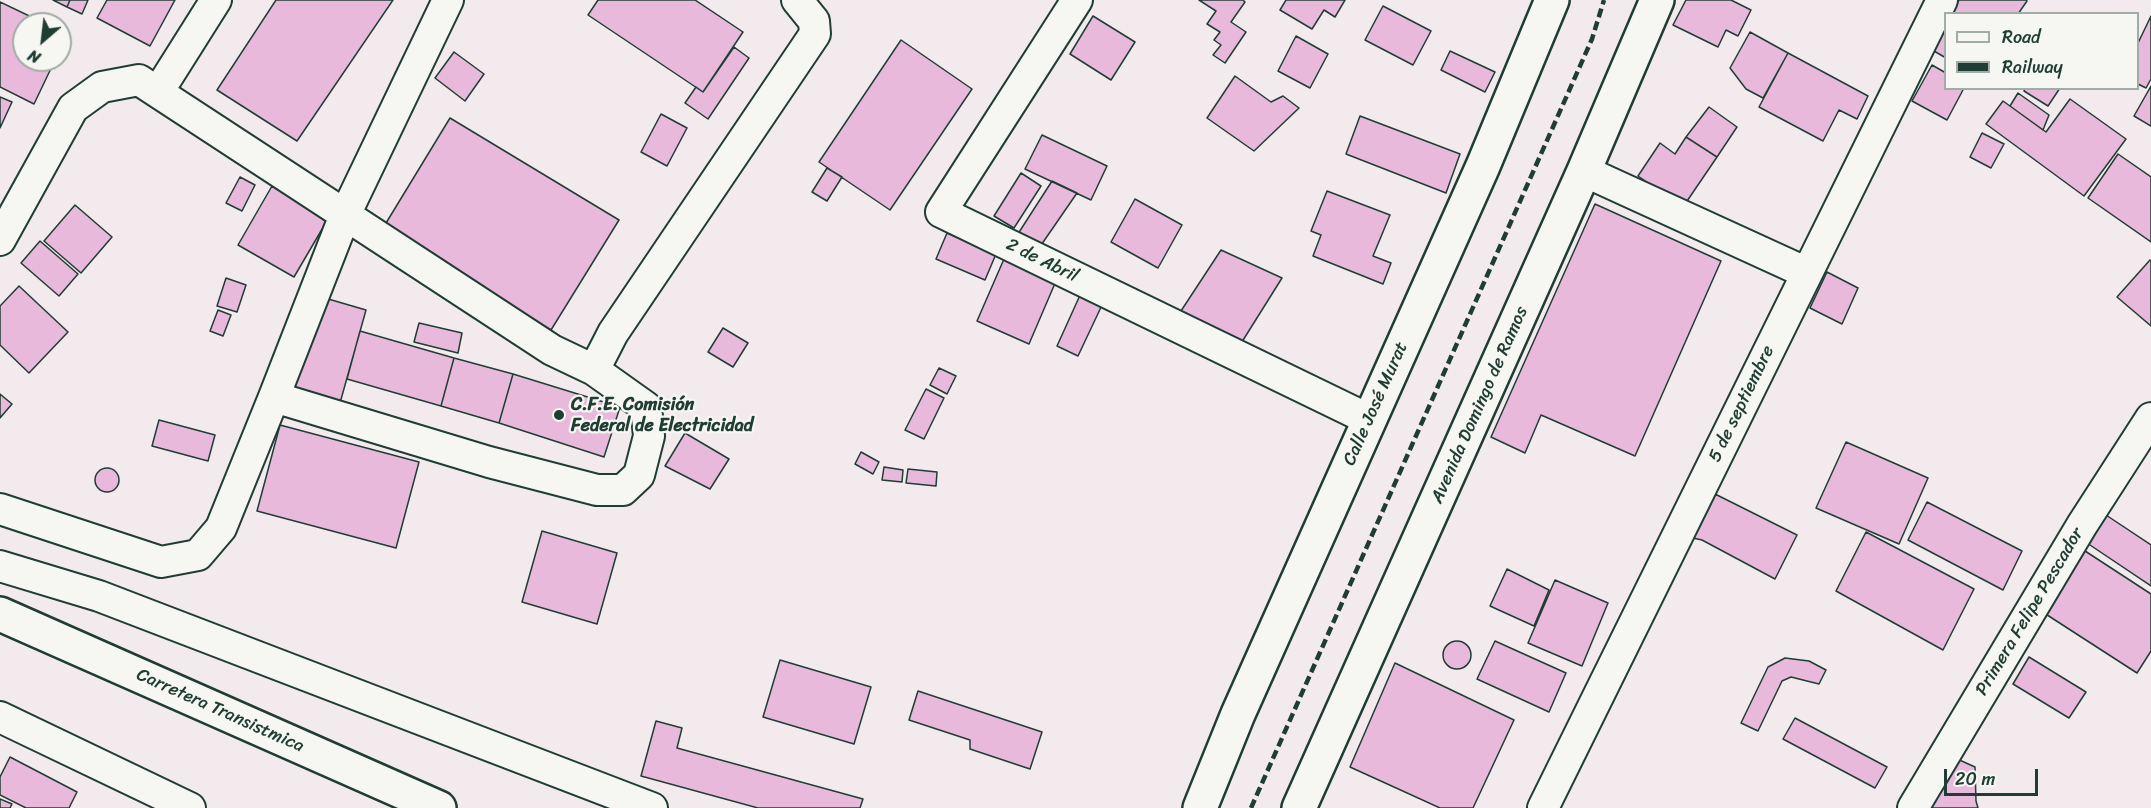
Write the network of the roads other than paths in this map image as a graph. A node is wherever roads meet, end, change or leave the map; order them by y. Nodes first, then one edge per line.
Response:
1 (216, 0) edge
2 (448, 0) edge
3 (797, 0) edge
4 (1077, 0) edge
5 (1552, 0) edge
6 (1657, 0) edge
7 (1942, 0) edge
8 (158, 92) junction
9 (1584, 171) junction
10 (345, 215) junction
11 (0, 240) edge
12 (1806, 273) junction
13 (594, 370) junction
14 (274, 397) junction
15 (2151, 418) edge
16 (1368, 419) junction
17 (0, 509) edge
18 (0, 566) edge
19 (0, 614) edge
20 (0, 717) edge
21 (190, 808) edge
22 (439, 808) edge
23 (652, 808) edge
24 (1200, 808) edge
25 (1299, 808) edge
26 (1543, 808) edge
27 (1913, 808) edge

1 - 8 street
2 - 10 street
3 - 13 street
4 - 16 street, 2 de Abril
5 - 16 street, Calle José Murat
6 - 9 street, Avenida Domingo de Ramos
7 - 12 street, 5 de septiembre
8 - 10 street
8 - 11 street
9 - 12 street
9 - 25 street, Avenida Domingo de Ramos
10 - 13 street
10 - 14 street
12 - 26 street, 5 de septiembre
13 - 14 street
14 - 17 street
15 - 27 street, Primera Felipe Pescador
16 - 24 street, Calle José Murat
18 - 23 street
19 - 22 street, Carretera Transistmica
20 - 21 street

